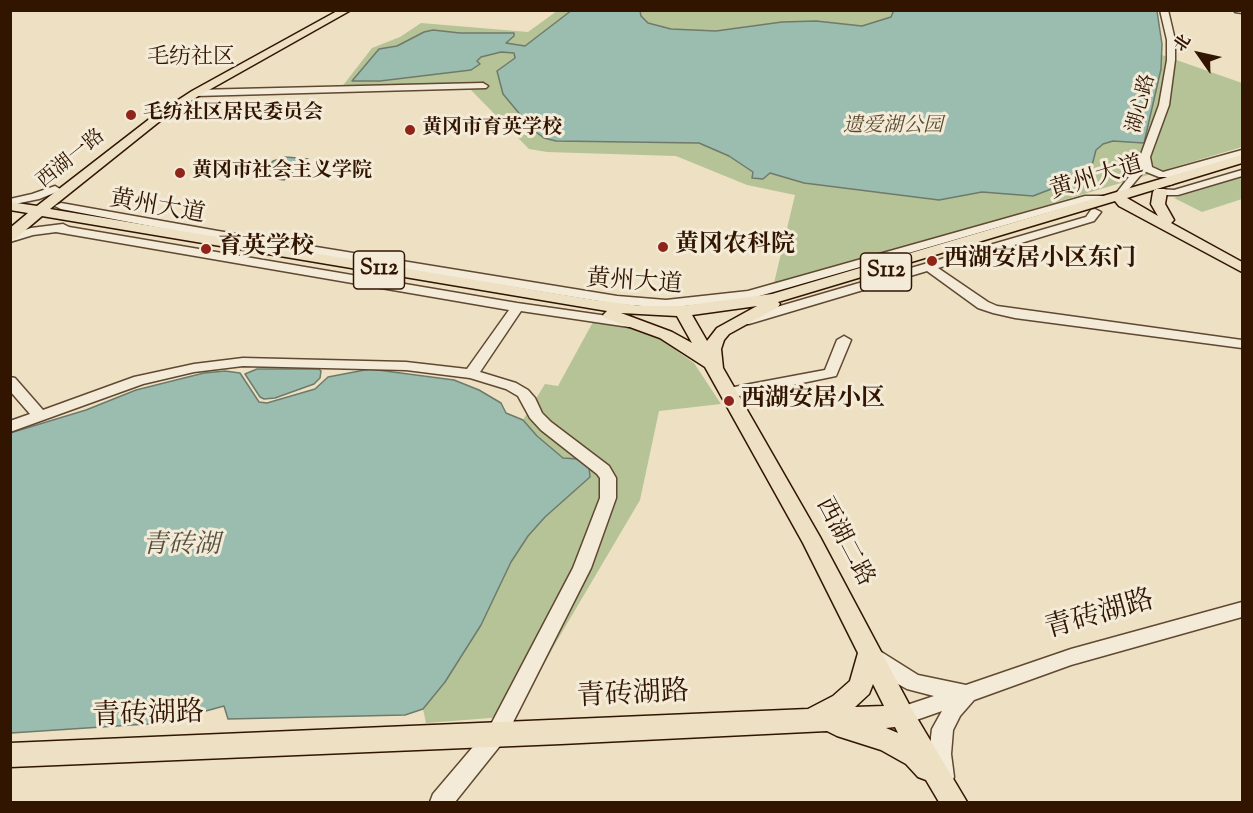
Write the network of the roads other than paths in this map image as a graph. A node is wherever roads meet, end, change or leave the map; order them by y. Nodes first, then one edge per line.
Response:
1 (340, 10) edge
2 (346, 10) edge
3 (1164, 10) edge
4 (483, 86) dead end
5 (196, 93) junction
6 (1242, 153) edge
7 (1146, 158) junction
8 (1242, 159) edge
9 (1242, 167) edge
10 (1242, 173) edge
11 (1169, 182) junction
12 (59, 190) junction
13 (10, 204) edge
14 (61, 206) junction
15 (1116, 206) junction
16 (28, 213) edge
17 (82, 222) junction
18 (1164, 222) junction
19 (10, 227) edge
20 (55, 228) junction
21 (10, 237) edge
22 (1242, 261) edge
23 (929, 267) junction
24 (1242, 268) edge
25 (772, 304) junction
26 (517, 307) junction
27 (606, 313) junction
28 (684, 314) junction
29 (738, 322) junction
30 (634, 323) junction
31 (844, 340) dead end
32 (1242, 344) edge
33 (715, 369) junction
34 (471, 374) junction
35 (10, 381) edge
36 (729, 393) junction
37 (39, 415) junction
38 (10, 427) edge
39 (1242, 610) edge
40 (870, 652) junction
41 (967, 693) junction
42 (902, 716) junction
43 (812, 719) junction
44 (496, 735) junction
45 (13, 759) edge
46 (949, 794) edge
47 (441, 802) edge

1 - 12 main road, 西湖一路
2 - 5 main road, 西湖一路
3 - 7 street, 湖心路
4 - 5 street
5 - 12 main road, 西湖一路
6 - 11 street
7 - 11 street
7 - 15 street, 湖心路
8 - 11 main road, 黄州大道 / S112
9 - 11 main road, 黄州大道 / S112
10 - 11 street
11 - 15 main road, 黄州大道 / S112
11 - 18 main road
12 - 13 street
12 - 14 street
12 - 16 main road, 西湖一路
13 - 16 main road, 黄州大道 / S112
14 - 15 street
14 - 17 street
15 - 18 main road
15 - 23 street
15 - 25 main road, 黄州大道 / S112
15 - 28 main road, 黄州大道 / S112
16 - 17 main road, 黄州大道 / S112
16 - 19 main road, 西湖一路
16 - 21 main road, 西湖一路
17 - 20 street
17 - 27 main road, 黄州大道 / S112
17 - 28 main road, 黄州大道 / S112
18 - 22 main road
18 - 24 main road
20 - 21 street
20 - 26 street
23 - 29 street
23 - 32 street
25 - 28 main road, 黄州大道 / S112
25 - 29 main road
26 - 30 street
26 - 34 street
27 - 28 main road, 黄州大道 / S112
27 - 30 main road
28 - 33 main road, 西湖二路
29 - 33 main road
30 - 33 main road
31 - 36 street
33 - 36 main road, 西湖二路
34 - 37 street
34 - 44 street
35 - 37 street
36 - 40 main road, 西湖二路
37 - 38 street
39 - 41 street, 青砖湖路
40 - 41 street
40 - 42 main road, 西湖二路
40 - 43 main road
41 - 42 street, 青砖湖路
41 - 46 street
42 - 43 main road, 青砖湖路
42 - 46 main road, 西湖二路
43 - 44 main road, 青砖湖路
43 - 46 main road
44 - 45 main road, 青砖湖路
44 - 47 street

